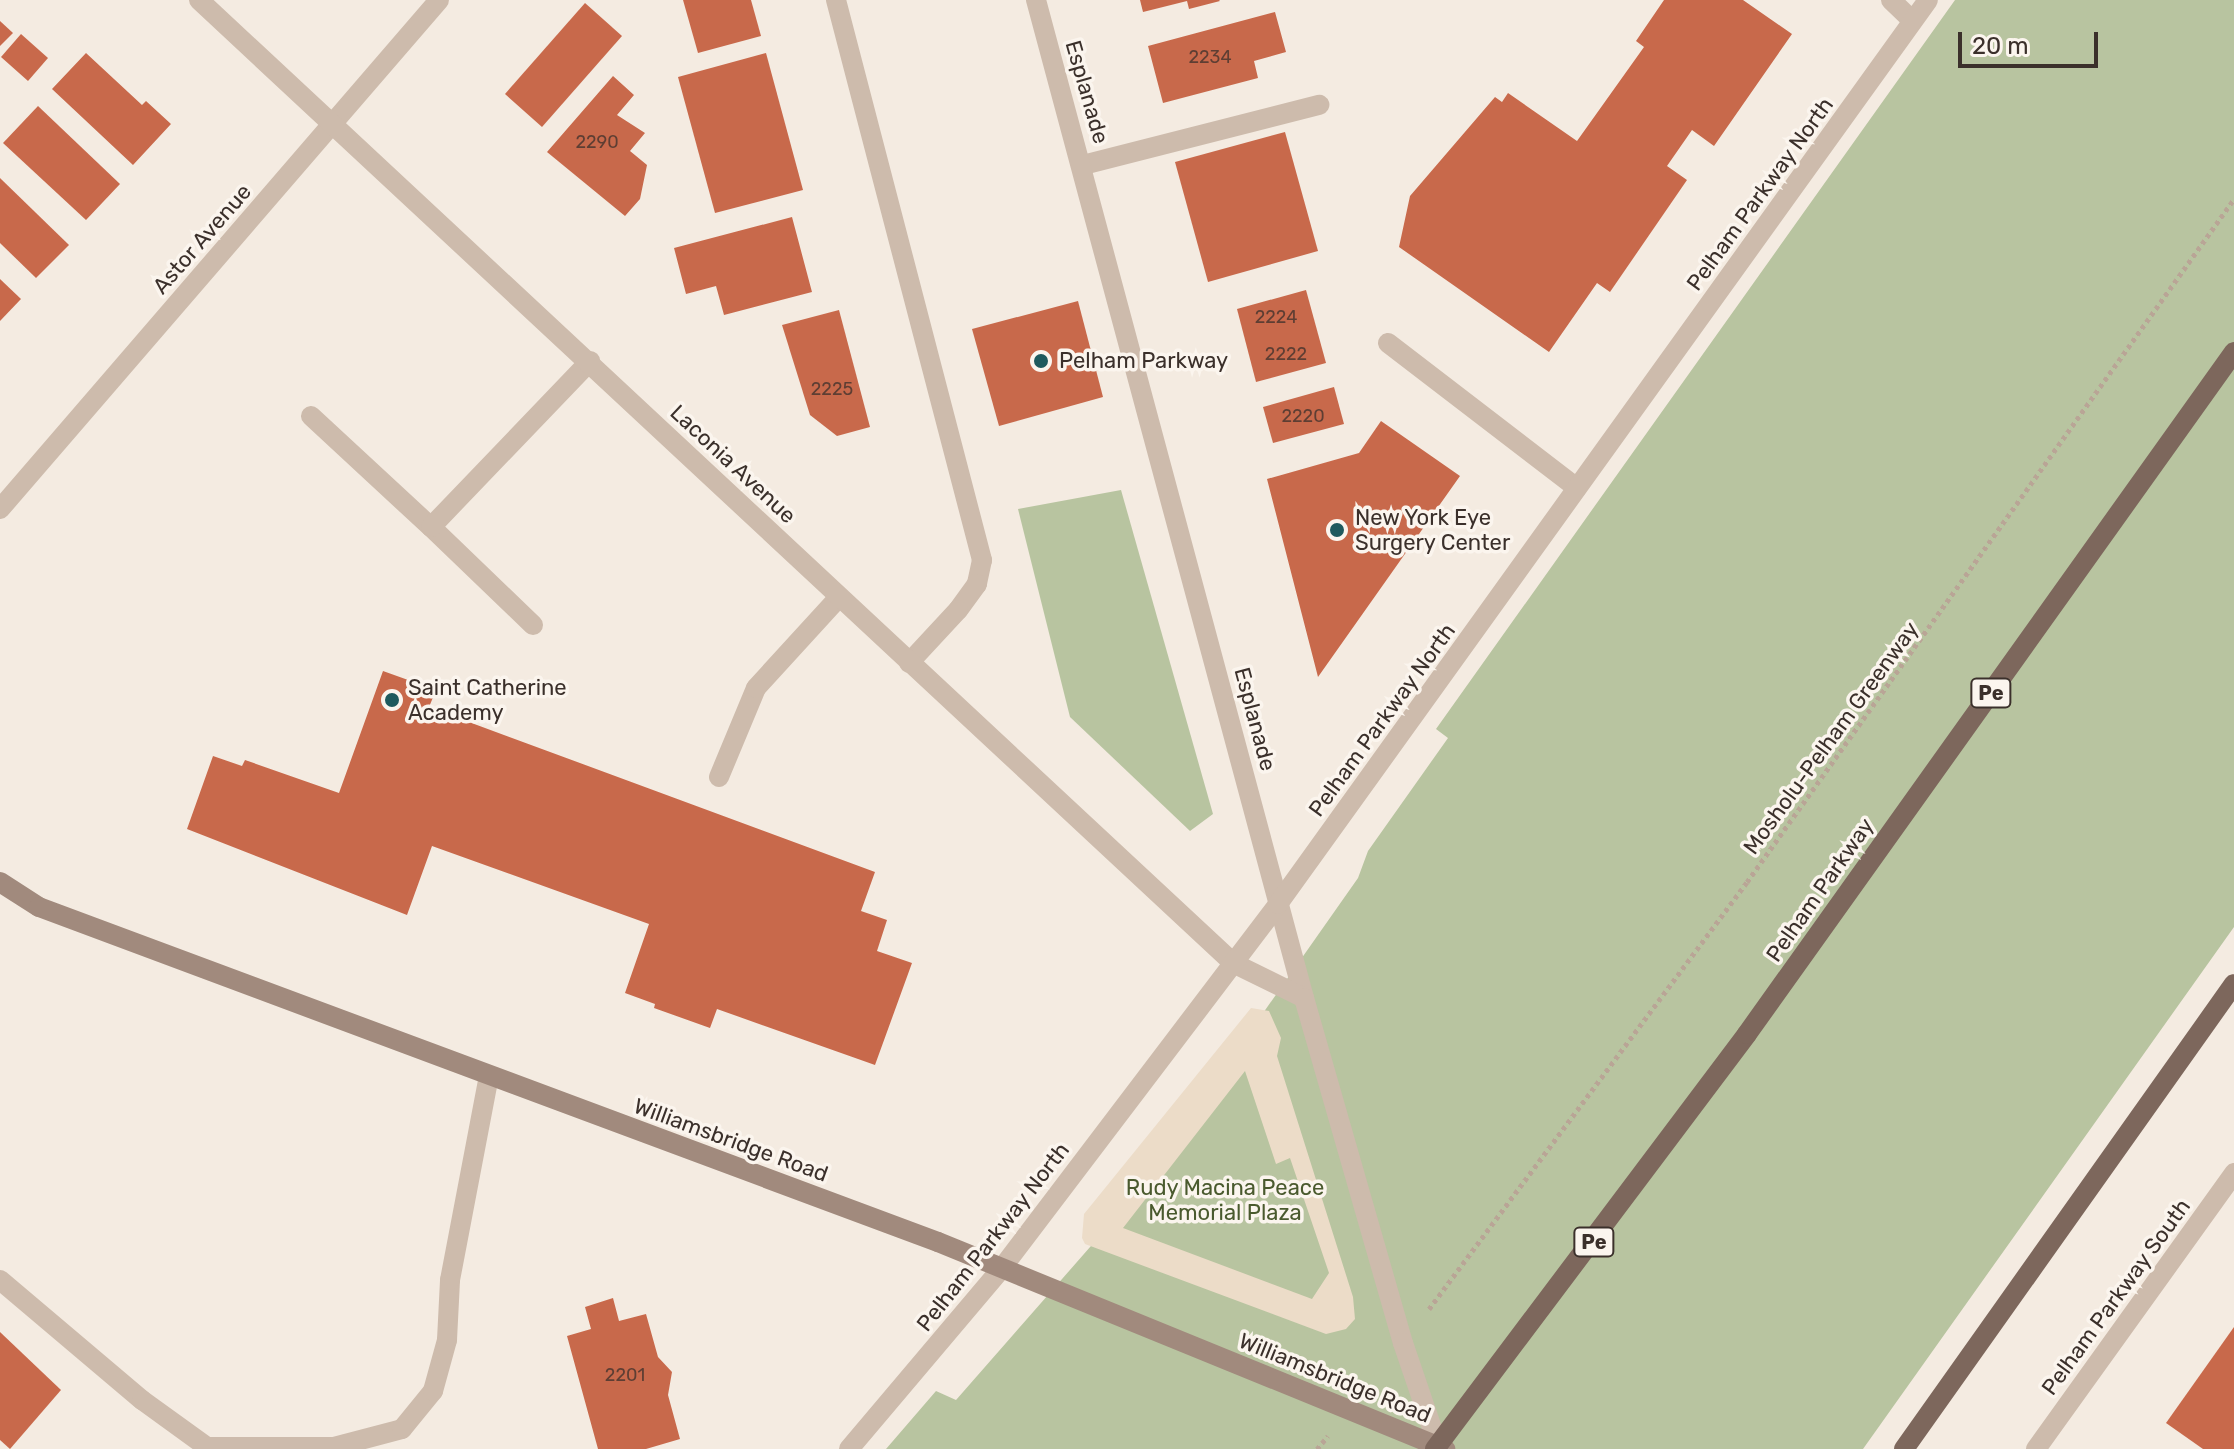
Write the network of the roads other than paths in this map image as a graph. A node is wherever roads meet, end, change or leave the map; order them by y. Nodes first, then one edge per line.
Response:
1 (199, 0) edge
2 (439, 0) edge
3 (836, 0) edge
4 (1036, 0) edge
5 (1891, 0) edge
6 (1928, 0) edge
7 (1913, 21) junction
8 (1319, 105) dead end
9 (332, 126) junction
10 (1083, 165) junction
11 (1388, 343) dead end
12 (2234, 352) edge
13 (590, 361) junction
14 (311, 416) dead end
15 (1577, 488) junction
16 (0, 509) edge
17 (431, 527) junction
18 (839, 597) junction
19 (533, 625) dead end
20 (909, 663) junction
21 (719, 777) dead end
22 (0, 882) edge
23 (1278, 904) junction
24 (1233, 963) junction
25 (2234, 984) edge
26 (1304, 998) junction
27 (489, 1076) junction
28 (2234, 1173) edge
29 (1002, 1268) junction
30 (0, 1280) edge
31 (191, 1444) edge
32 (1439, 1448) edge
33 (849, 1449) edge
34 (1904, 1449) edge
35 (2036, 1449) edge

1 - 9 street, Laconia Avenue
2 - 9 street, Astor Avenue
3 - 20 street
4 - 10 street, Esplanade
5 - 7 street
6 - 7 street, Pelham Parkway North
7 - 15 street, Pelham Parkway North
8 - 10 street
9 - 13 street, Laconia Avenue
9 - 16 street, Astor Avenue
10 - 23 street, Esplanade
11 - 15 street
12 - 32 main road, Pelham Parkway / Pe
13 - 17 street
13 - 18 street, Laconia Avenue
14 - 17 street
15 - 23 street, Pelham Parkway North
17 - 19 street
18 - 20 street, Laconia Avenue
18 - 21 street
20 - 24 street, Laconia Avenue
22 - 27 main road, Williamsbridge Road
23 - 24 street, Pelham Parkway North
23 - 26 street, Esplanade
24 - 26 street, Laconia Avenue
24 - 29 street, Pelham Parkway North
25 - 34 main road
26 - 32 street, Esplanade
27 - 29 main road, Williamsbridge Road
27 - 31 street
28 - 35 street, Pelham Parkway South
29 - 32 main road, Williamsbridge Road
29 - 33 street, Pelham Parkway North
30 - 31 street

